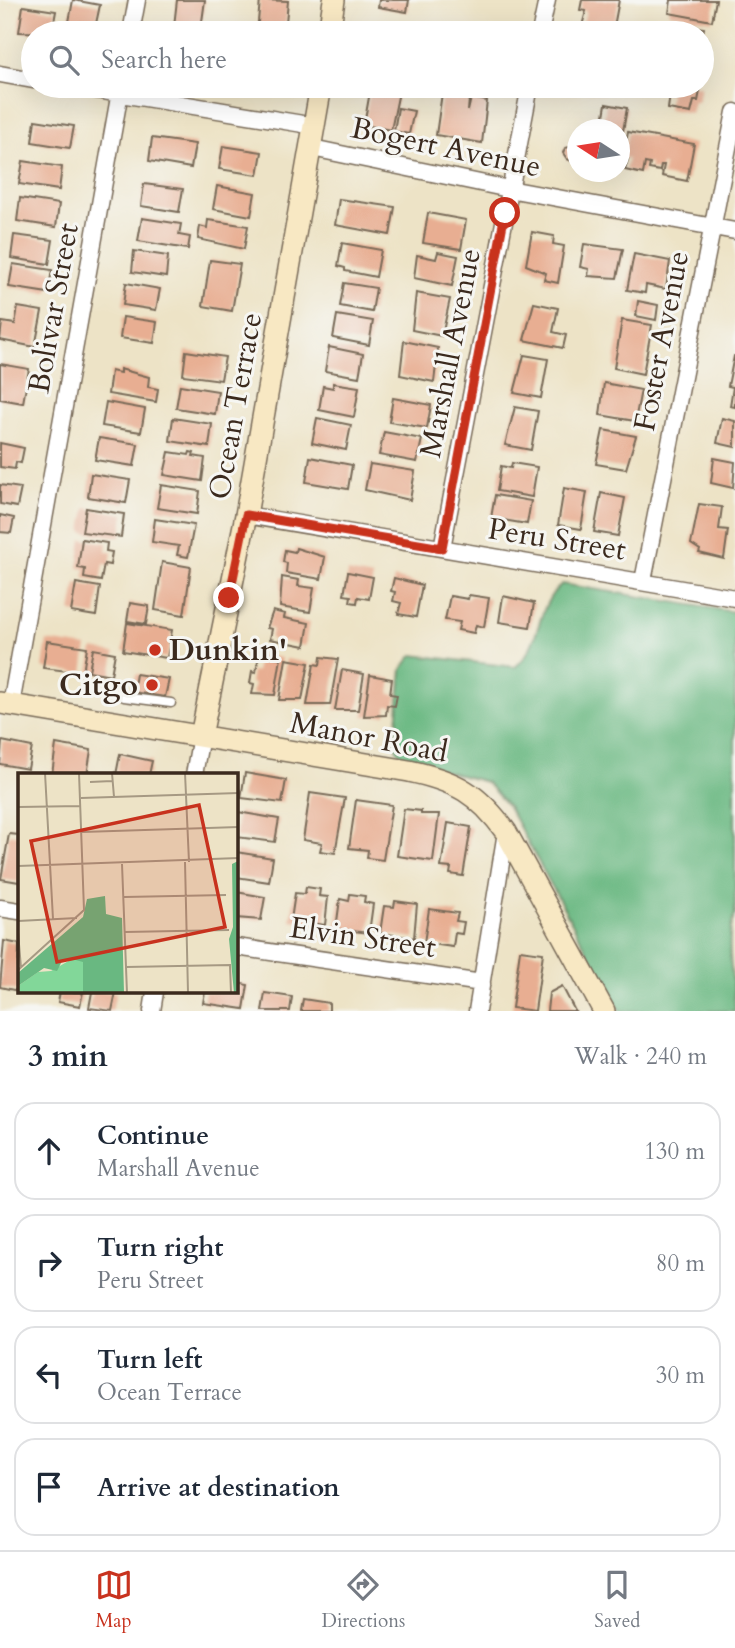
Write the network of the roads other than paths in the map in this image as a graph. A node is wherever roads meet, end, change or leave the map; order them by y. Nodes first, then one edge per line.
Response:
1 (137, 0) edge
2 (334, 0) edge
3 (547, 0) edge
4 (133, 21) edge
5 (331, 21) edge
6 (543, 21) edge
7 (0, 74) edge
8 (21, 77) edge
9 (119, 98) edge
10 (164, 98) edge
11 (319, 98) edge
12 (528, 98) edge
13 (735, 112) edge
14 (315, 126) junction
15 (312, 148) junction
16 (509, 189) junction
17 (712, 227) junction
18 (735, 231) edge
19 (246, 515) junction
20 (442, 548) junction
21 (643, 581) junction
22 (735, 598) edge
23 (124, 697) dead end
24 (171, 703) dead end
25 (5, 704) edge
26 (201, 736) junction
27 (194, 773) edge
28 (506, 832) junction
29 (0, 908) edge
30 (18, 911) edge
31 (238, 947) edge
32 (482, 983) junction
33 (155, 993) edge
34 (152, 1011) edge
35 (477, 1011) edge
36 (604, 1011) edge

1 - 4 street
2 - 5 street
3 - 6 street
7 - 8 street
9 - 25 street, Bolivar Street
10 - 14 street
11 - 14 street, Ocean Terrace
12 - 16 street, Marshall Avenue
13 - 17 street, Foster Avenue
14 - 15 street, Ocean Terrace
15 - 16 street, Bogert Avenue
15 - 19 street, Ocean Terrace
16 - 17 street, Bogert Avenue
16 - 20 street, Marshall Avenue
17 - 18 street, Bogert Avenue
17 - 21 street, Foster Avenue
19 - 20 street, Peru Street
19 - 26 street, Ocean Terrace
20 - 21 street, Peru Street
21 - 22 street, Peru Street
23 - 24 lane
25 - 26 street, Manor Road
26 - 27 street
26 - 28 street, Manor Road
28 - 32 street
28 - 36 street, Manor Road
29 - 30 street
31 - 32 street, Elvin Street
32 - 35 street
33 - 34 street

